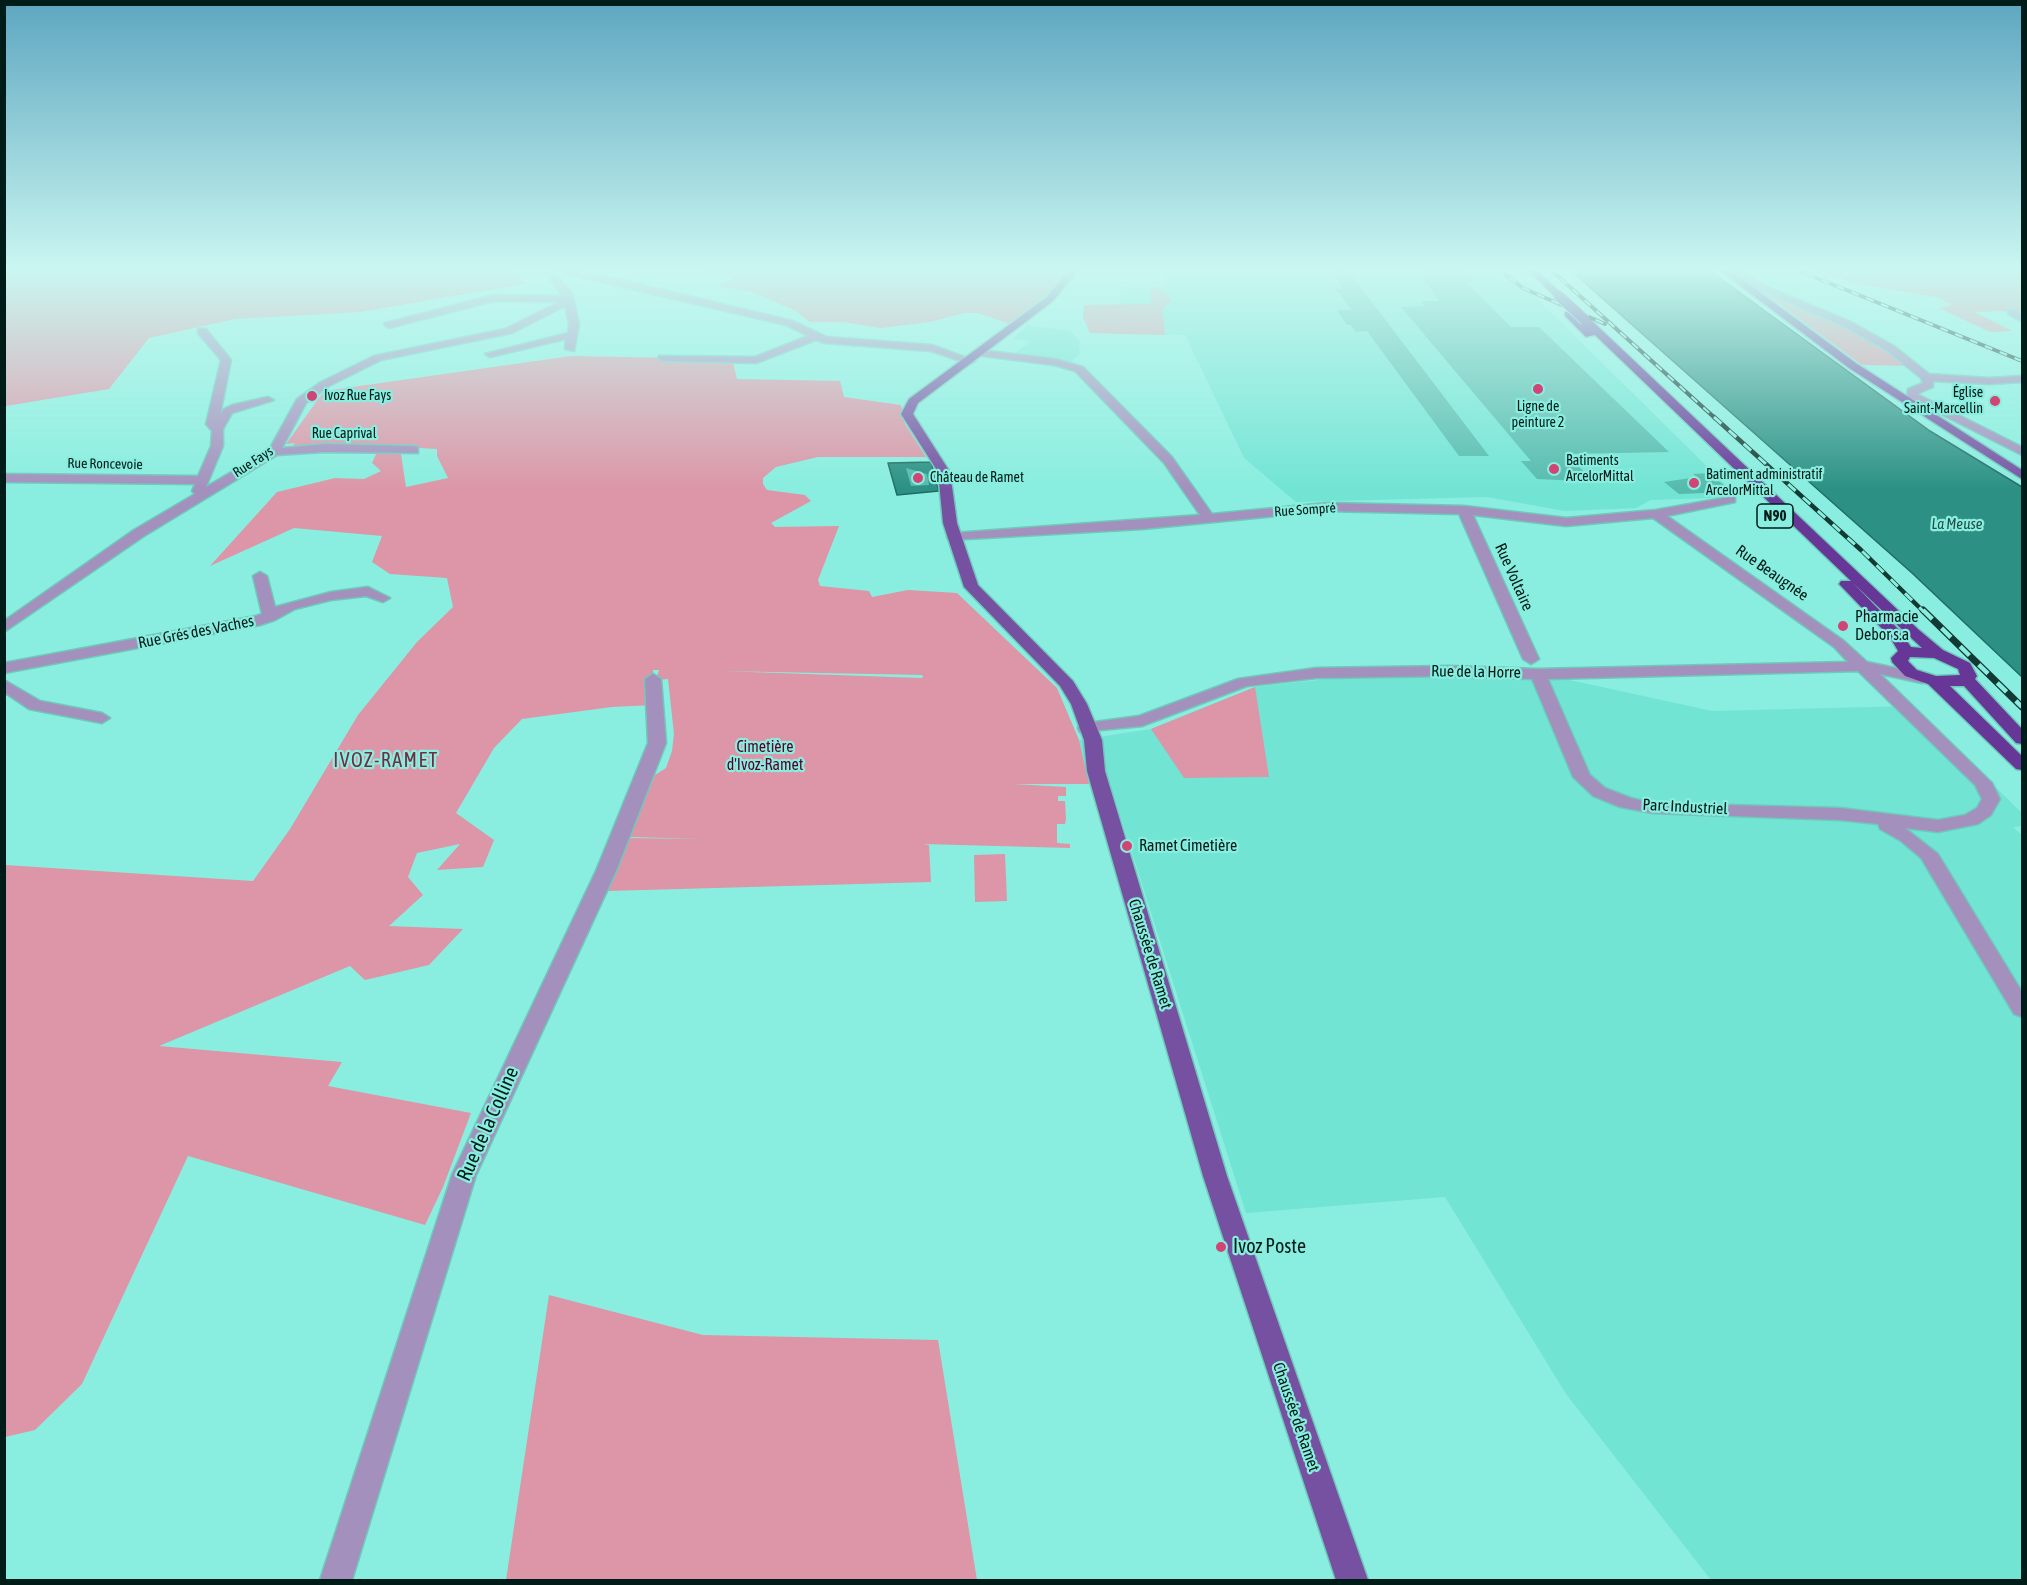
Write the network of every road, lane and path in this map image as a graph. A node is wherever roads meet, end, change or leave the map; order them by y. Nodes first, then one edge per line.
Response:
1 (211, 342) edge
2 (449, 342) edge
3 (542, 342) edge
4 (571, 342) edge
5 (802, 342) edge
6 (849, 342) edge
7 (994, 342) edge
8 (1597, 342) edge
9 (1608, 342) edge
10 (1821, 342) edge
11 (1880, 342) edge
12 (570, 349) dead end
13 (490, 354) dead end
14 (975, 357) junction
15 (663, 358) dead end
16 (1926, 376) junction
17 (2022, 379) edge
18 (268, 400) dead end
19 (217, 429) junction
20 (414, 450) dead end
21 (2022, 451) edge
22 (274, 452) junction
23 (2022, 476) edge
24 (4, 478) edge
25 (204, 480) junction
26 (199, 495) junction
27 (1730, 499) dead end
28 (1464, 510) junction
29 (1656, 514) junction
30 (1208, 519) junction
31 (954, 537) junction
32 (260, 576) dead end
33 (383, 598) dead end
34 (270, 617) junction
35 (4, 628) edge
36 (1937, 653) junction
37 (1903, 655) junction
38 (1535, 666) junction
39 (1868, 667) junction
40 (4, 668) edge
41 (653, 679) dead end
42 (1928, 679) junction
43 (1966, 680) junction
44 (4, 686) edge
45 (102, 718) dead end
46 (1086, 728) junction
47 (2022, 739) edge
48 (2022, 765) edge
49 (1871, 818) junction
50 (1938, 826) junction
51 (1928, 854) junction
52 (2022, 1009) edge
53 (336, 1581) edge
54 (1352, 1581) edge

1 - 19 street
2 - 22 street, Rue Fays
3 - 13 street
4 - 12 street
5 - 15 street
6 - 14 street
7 - 14 main road
8 - 37 highway, N90
9 - 36 highway, N90, bridge
10 - 23 main road
11 - 16 street
14 - 30 street
14 - 31 main road, Chaussée de Ramet
16 - 17 street
16 - 21 street
18 - 19 street
19 - 25 street
20 - 22 street, Rue Caprival
22 - 26 street, Rue Fays
24 - 25 street, Rue Roncevoie
25 - 26 street
26 - 35 street, Rue Fays
27 - 29 street, Rue Sompré
28 - 29 street, Rue Sompré
28 - 30 street, Rue Sompré
28 - 38 street, Rue Voltaire
29 - 39 street, Rue Beaugnée
30 - 31 street, Rue Sompré
31 - 46 main road, Chaussée de Ramet
32 - 34 street
33 - 34 street, Rue Grés des Vaches
34 - 40 street, Rue Grés des Vaches
36 - 37 highway
36 - 43 highway
37 - 39 street
37 - 42 highway
38 - 39 street, Rue de la Horre
38 - 46 street, Rue de la Horre
38 - 49 street, Parc Industriel
39 - 42 street
39 - 50 street, Parc Industriel
41 - 53 street, Rue de la Colline
42 - 43 highway
42 - 48 highway
43 - 47 highway
44 - 45 street
46 - 54 main road, Chaussée de Ramet
49 - 50 street, Parc Industriel
49 - 51 street, Parc Industriel
50 - 51 street
51 - 52 street, Parc Industriel

